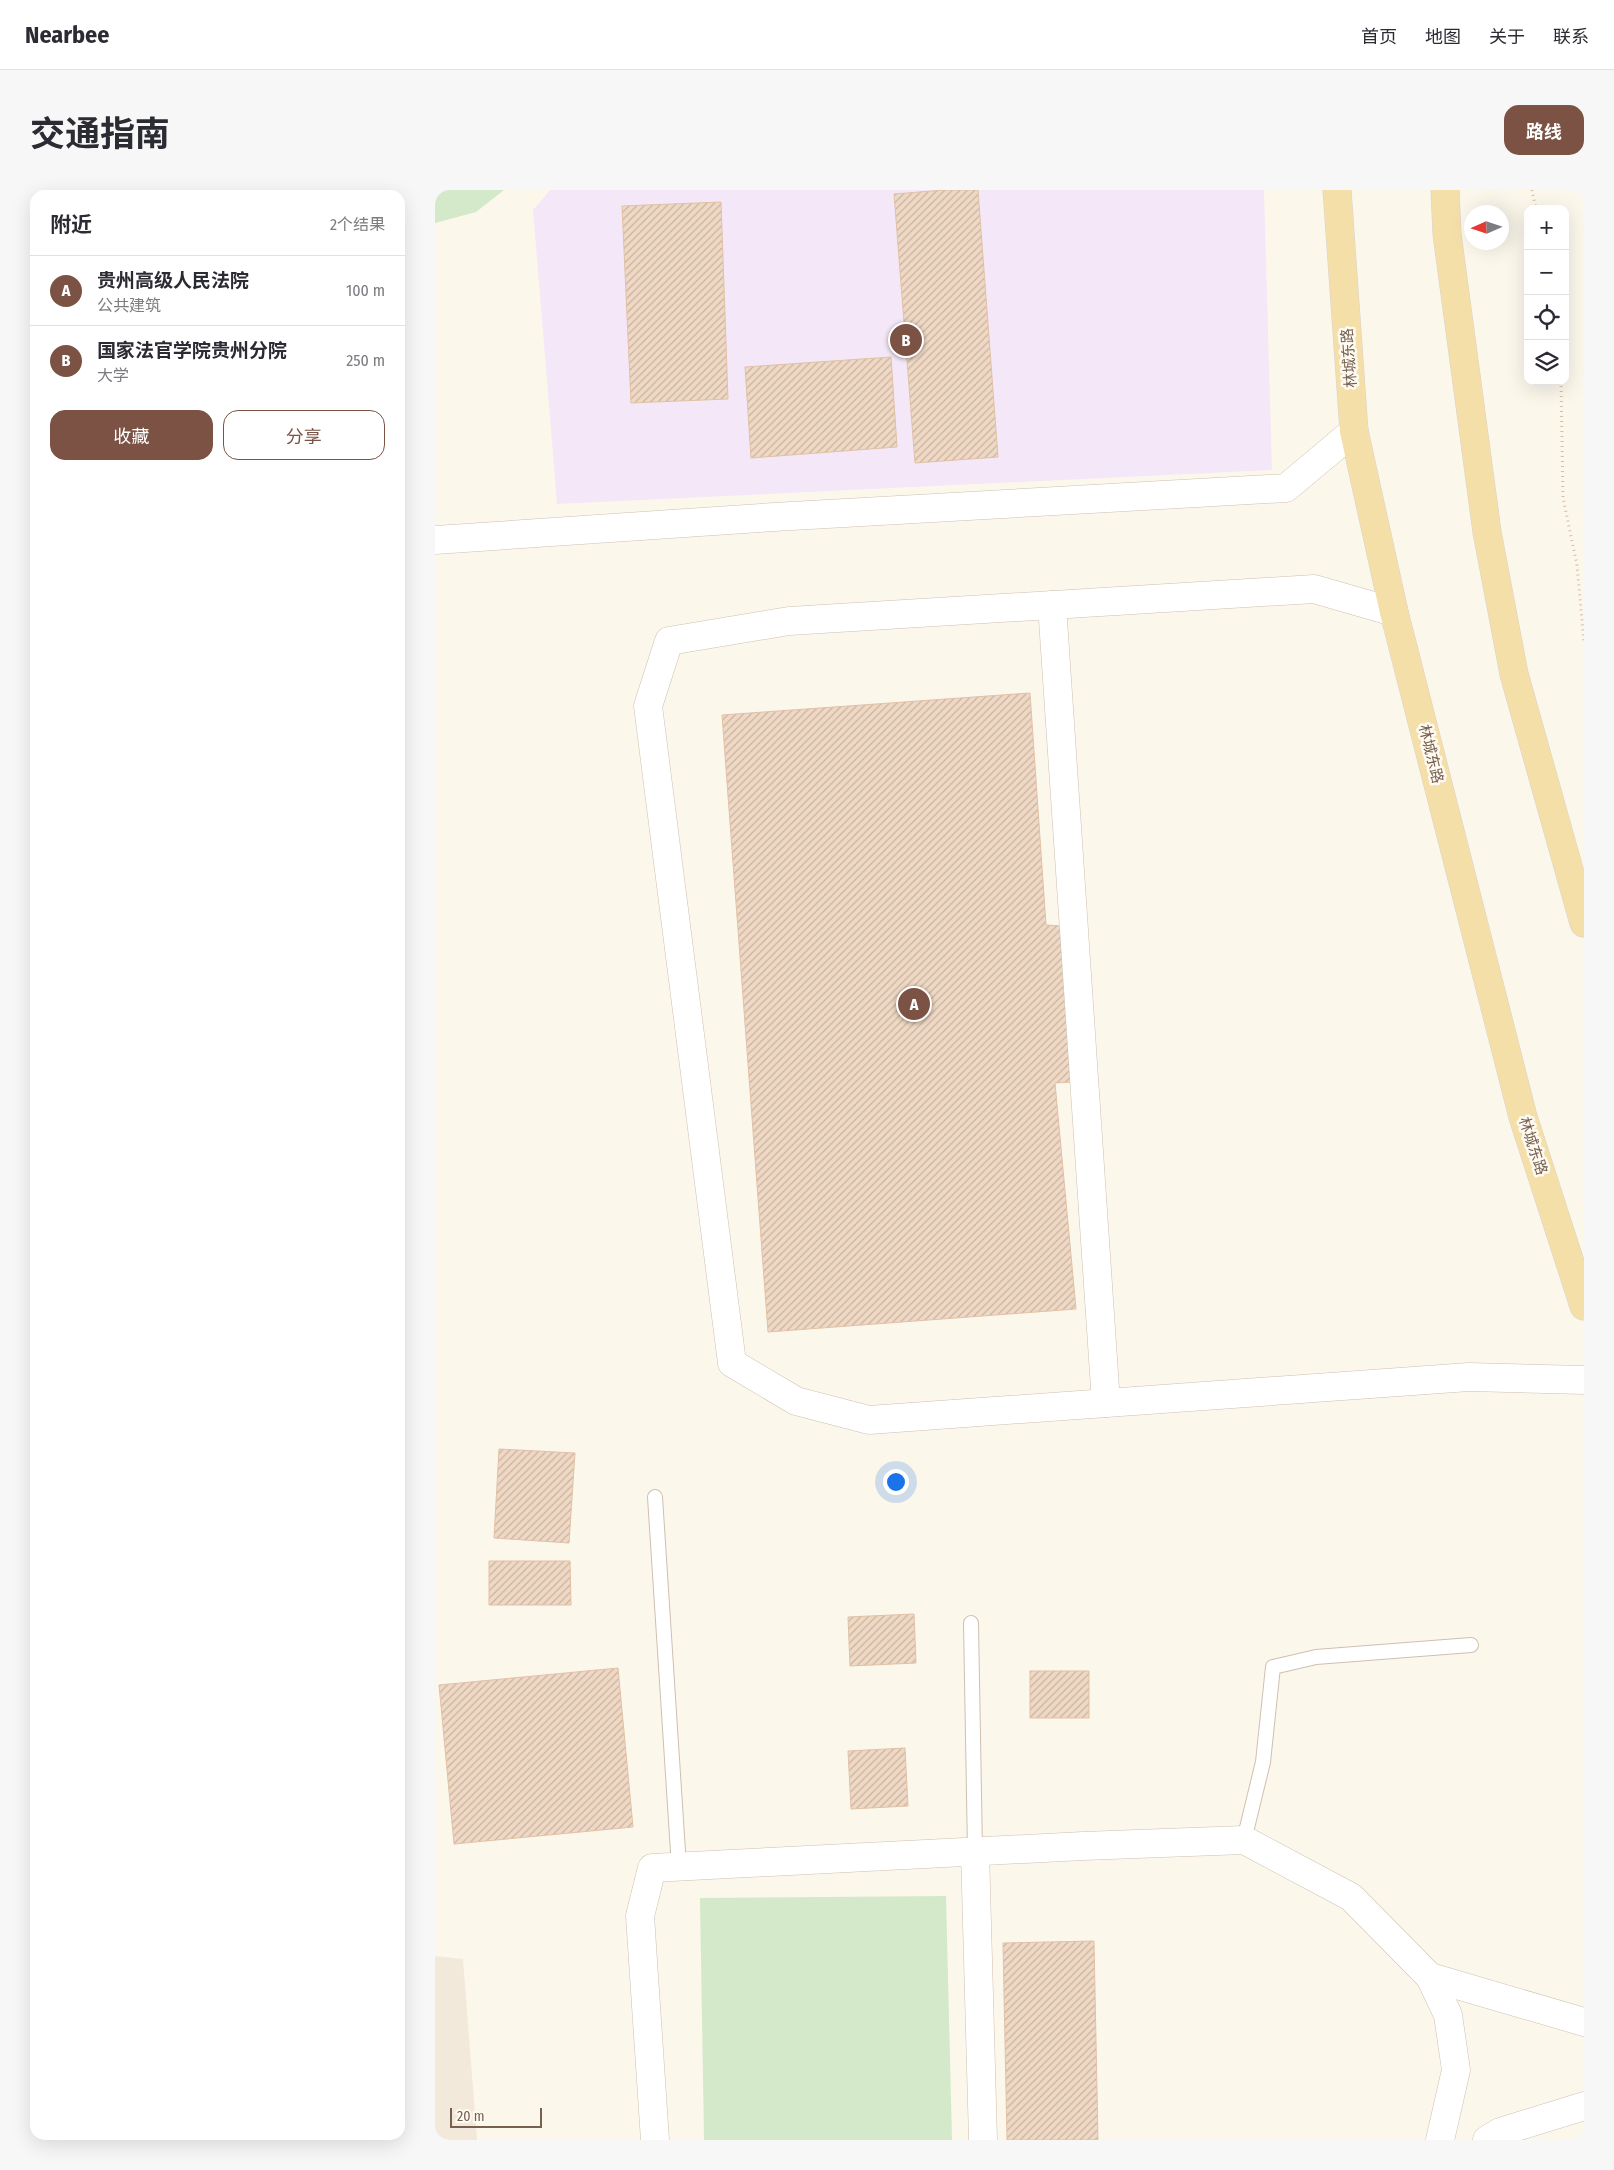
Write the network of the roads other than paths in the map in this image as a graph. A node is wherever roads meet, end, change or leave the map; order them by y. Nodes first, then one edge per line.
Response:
1 (1337, 190) edge
2 (1445, 190) edge
3 (1354, 431) junction
4 (435, 540) edge
5 (1052, 605) junction
6 (1395, 612) junction
7 (1584, 923) edge
8 (1584, 1306) edge
9 (1584, 1380) edge
10 (1106, 1403) junction
11 (655, 1497) dead end
12 (971, 1623) dead end
13 (1471, 1645) dead end
14 (1244, 1840) junction
15 (975, 1851) junction
16 (679, 1867) junction
17 (1430, 1977) junction
18 (1584, 2022) edge
19 (1584, 2106) edge
20 (655, 2140) edge
21 (983, 2140) edge
22 (1440, 2140) edge
23 (1487, 2140) edge

1 - 3 main road, 林城东路
2 - 7 main road
3 - 4 street
3 - 6 main road, 林城东路
5 - 6 street
5 - 10 street
5 - 10 street
6 - 8 main road, 林城东路
9 - 10 street
11 - 16 lane
12 - 15 lane
13 - 14 lane
14 - 15 street
14 - 17 street
15 - 16 street
15 - 21 street
16 - 20 street
17 - 18 street
17 - 22 street
19 - 23 street

